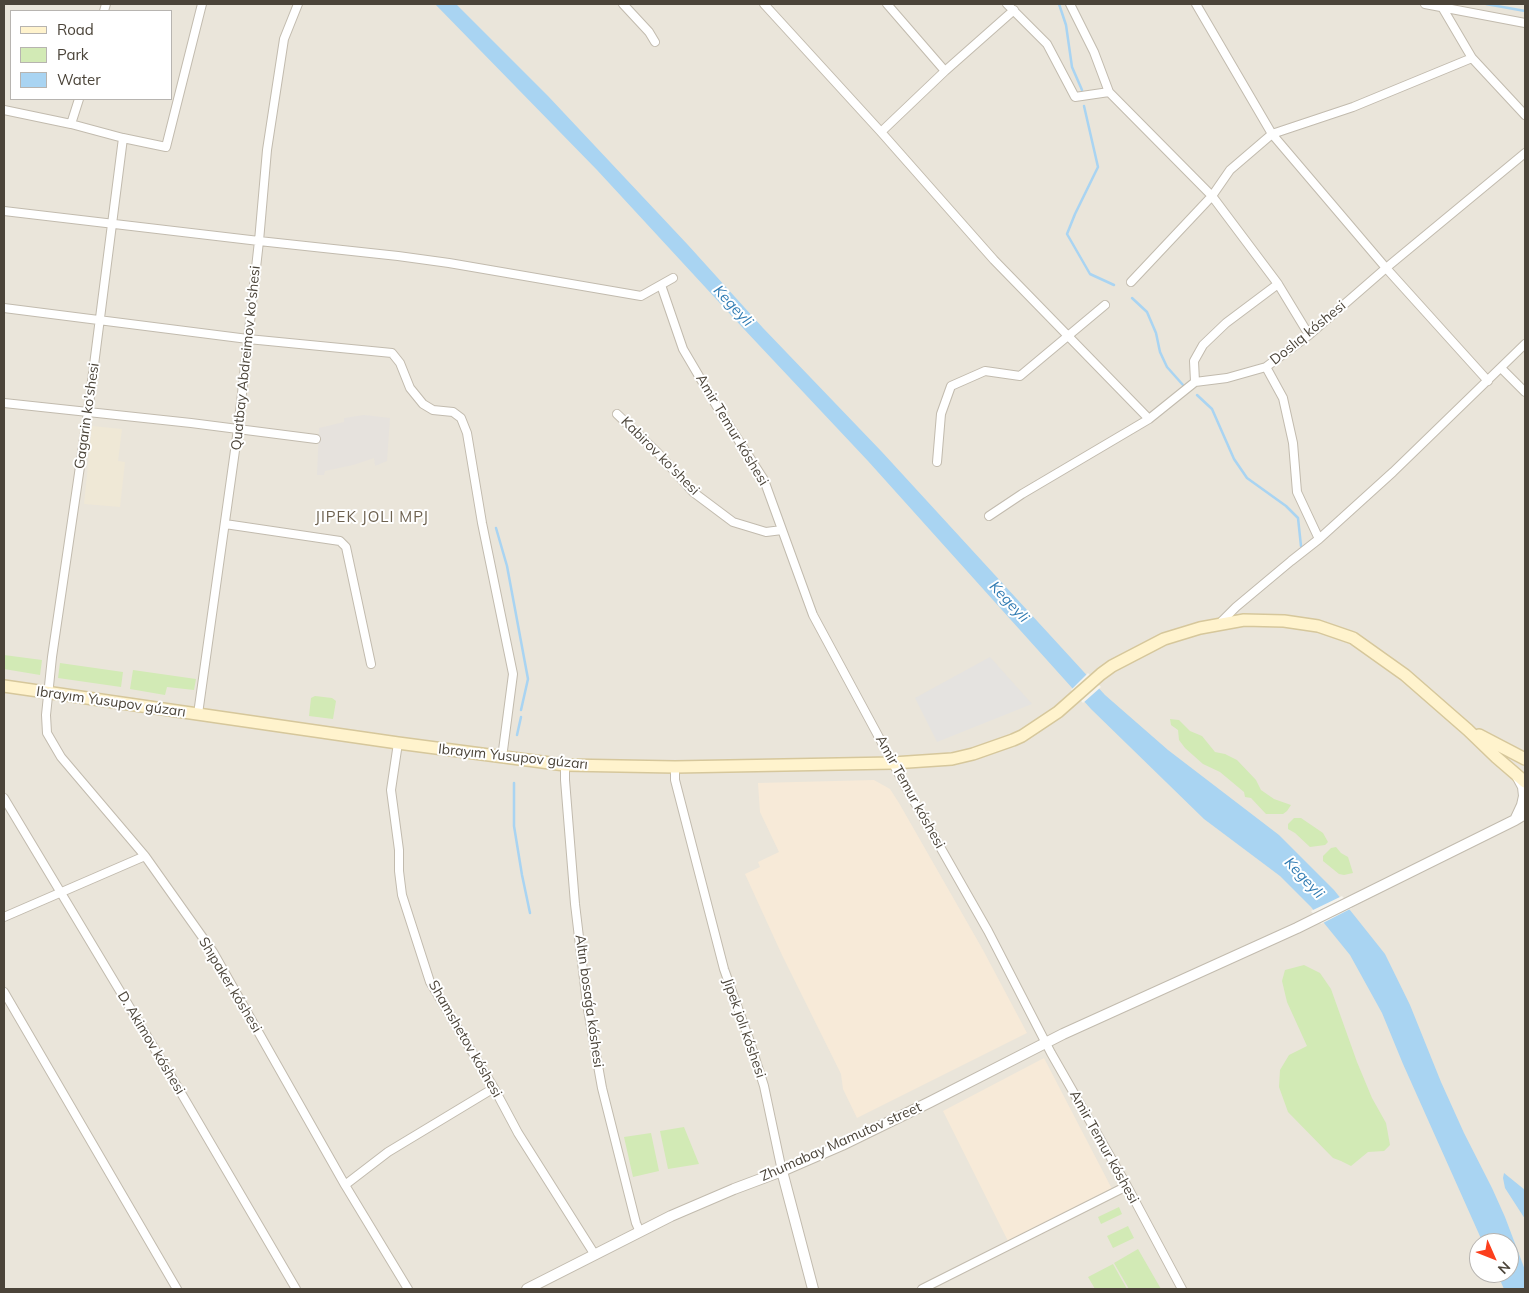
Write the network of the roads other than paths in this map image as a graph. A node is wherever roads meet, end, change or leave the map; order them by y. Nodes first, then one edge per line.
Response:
1 (202, 4) edge
2 (298, 4) edge
3 (623, 4) edge
4 (764, 4) edge
5 (887, 4) edge
6 (1008, 4) edge
7 (1070, 4) edge
8 (1196, 4) edge
9 (1425, 4) edge
10 (1442, 7) junction
11 (1014, 10) junction
12 (1525, 23) edge
13 (655, 42) dead end
14 (1472, 58) junction
15 (945, 71) junction
16 (1109, 92) junction
17 (78, 100) edge
18 (4, 110) edge
19 (1525, 115) edge
20 (71, 124) junction
21 (881, 132) junction
22 (1272, 134) junction
23 (123, 138) junction
24 (1525, 153) edge
25 (1212, 196) junction
26 (4, 211) edge
27 (112, 223) junction
28 (259, 242) junction
29 (1386, 268) junction
30 (673, 278) dead end
31 (1131, 282) dead end
32 (1278, 284) junction
33 (661, 285) junction
34 (1105, 305) dead end
35 (4, 308) edge
36 (100, 320) junction
37 (1309, 335) junction
38 (1068, 337) junction
39 (248, 339) junction
40 (1525, 344) edge
41 (1266, 367) junction
42 (1501, 368) junction
43 (1488, 381) junction
44 (1195, 382) junction
45 (1525, 392) edge
46 (4, 403) edge
47 (88, 412) junction
48 (617, 414) dead end
49 (1149, 419) junction
50 (238, 429) junction
51 (316, 439) dead end
52 (936, 462) dead end
53 (989, 516) dead end
54 (225, 524) junction
55 (782, 530) junction
56 (1319, 539) junction
57 (1218, 625) junction
58 (370, 664) dead end
59 (4, 686) edge
60 (48, 693) junction
61 (198, 714) junction
62 (1468, 730) junction
63 (398, 743) junction
64 (502, 758) junction
65 (1525, 759) edge
66 (893, 763) junction
67 (565, 765) junction
68 (675, 767) junction
69 (1521, 778) edge
70 (4, 798) edge
71 (1525, 814) edge
72 (1520, 820) edge
73 (145, 856) junction
74 (60, 892) junction
75 (4, 917) edge
76 (4, 992) edge
77 (1046, 1042) junction
78 (494, 1088) junction
79 (782, 1171) junction
80 (345, 1185) junction
81 (1127, 1186) junction
82 (640, 1232) junction
83 (595, 1255) junction
84 (176, 1289) edge
85 (296, 1289) edge
86 (408, 1289) edge
87 (528, 1289) edge
88 (812, 1289) edge
89 (922, 1289) edge
90 (1182, 1289) edge

1 - 23 street
2 - 28 street, Quatbay Abdreimov ko'shesi
3 - 13 street
4 - 21 street
5 - 15 street
6 - 11 street
7 - 16 street
8 - 22 street
9 - 10 street
10 - 12 street
10 - 14 street
11 - 15 street
11 - 16 street
14 - 19 street
14 - 22 street
15 - 21 street
16 - 25 street
17 - 20 street
18 - 20 street
20 - 23 street
21 - 38 street
22 - 25 street
22 - 29 street
23 - 27 street, Gagarin ko'shesi
24 - 29 street, Doslıq kóshesi
25 - 31 street
25 - 32 street
26 - 27 street
27 - 28 street
27 - 36 street, Gagarin ko'shesi
28 - 33 street
28 - 39 street, Quatbay Abdreimov ko'shesi
29 - 37 street, Doslıq kóshesi
29 - 43 street
30 - 33 street
32 - 37 street
32 - 44 street
33 - 55 street, Amir Temur kóshesi
34 - 38 street
35 - 36 street
36 - 39 street
36 - 47 street, Gagarin ko'shesi
37 - 41 street, Doslıq kóshesi
38 - 49 street
38 - 52 street
39 - 50 street, Quatbay Abdreimov ko'shesi
39 - 64 street
40 - 42 street
41 - 44 street, Doslıq kóshesi
41 - 56 street
42 - 43 street
42 - 45 street
43 - 56 street
44 - 49 street
46 - 47 street
47 - 50 street
47 - 60 street, Gagarin ko'shesi
48 - 55 street, Kabirov ko'shesi
49 - 53 street
50 - 51 street
50 - 54 street, Quatbay Abdreimov ko'shesi
54 - 58 street
54 - 61 street, Quatbay Abdreimov ko'shesi
55 - 66 street, Amir Temur kóshesi
56 - 57 street
57 - 62 main road, Ibrayım Yusupov gúzarı
57 - 66 main road, Ibrayım Yusupov gúzarı
59 - 60 main road, Ibrayım Yusupov gúzarı
60 - 61 main road, Ibrayım Yusupov gúzarı
60 - 73 street, Shıpaker kóshesi
61 - 63 main road, Ibrayım Yusupov gúzarı
62 - 65 main road
62 - 69 main road
63 - 64 main road, Ibrayım Yusupov gúzarı
63 - 78 street, Shamshetov kóshesi
64 - 67 main road, Ibrayım Yusupov gúzarı
66 - 68 main road, Ibrayım Yusupov gúzarı
66 - 77 street, Amir Temur kóshesi
67 - 68 main road, Ibrayım Yusupov gúzarı
67 - 82 street, Altın bosaǵa kóshesi
68 - 79 street, Jipek jolı kóshesi
69 - 72 street
70 - 74 street, D. Akimov kóshesi
71 - 72 street, Zhumabay Mamutov street
72 - 77 street, Zhumabay Mamutov street
73 - 74 street
73 - 80 street, Shıpaker kóshesi
74 - 75 street
74 - 85 street, D. Akimov kóshesi
76 - 84 street
77 - 79 street, Zhumabay Mamutov street
77 - 81 street, Amir Temur kóshesi
78 - 80 street
78 - 83 street, Shamshetov kóshesi
79 - 82 street, Zhumabay Mamutov street
79 - 88 street, Jipek jolı kóshesi
80 - 86 street, Shıpaker kóshesi
81 - 89 street
81 - 90 street, Amir Temur kóshesi
82 - 83 street, Zhumabay Mamutov street
83 - 87 street, Zhumabay Mamutov street

